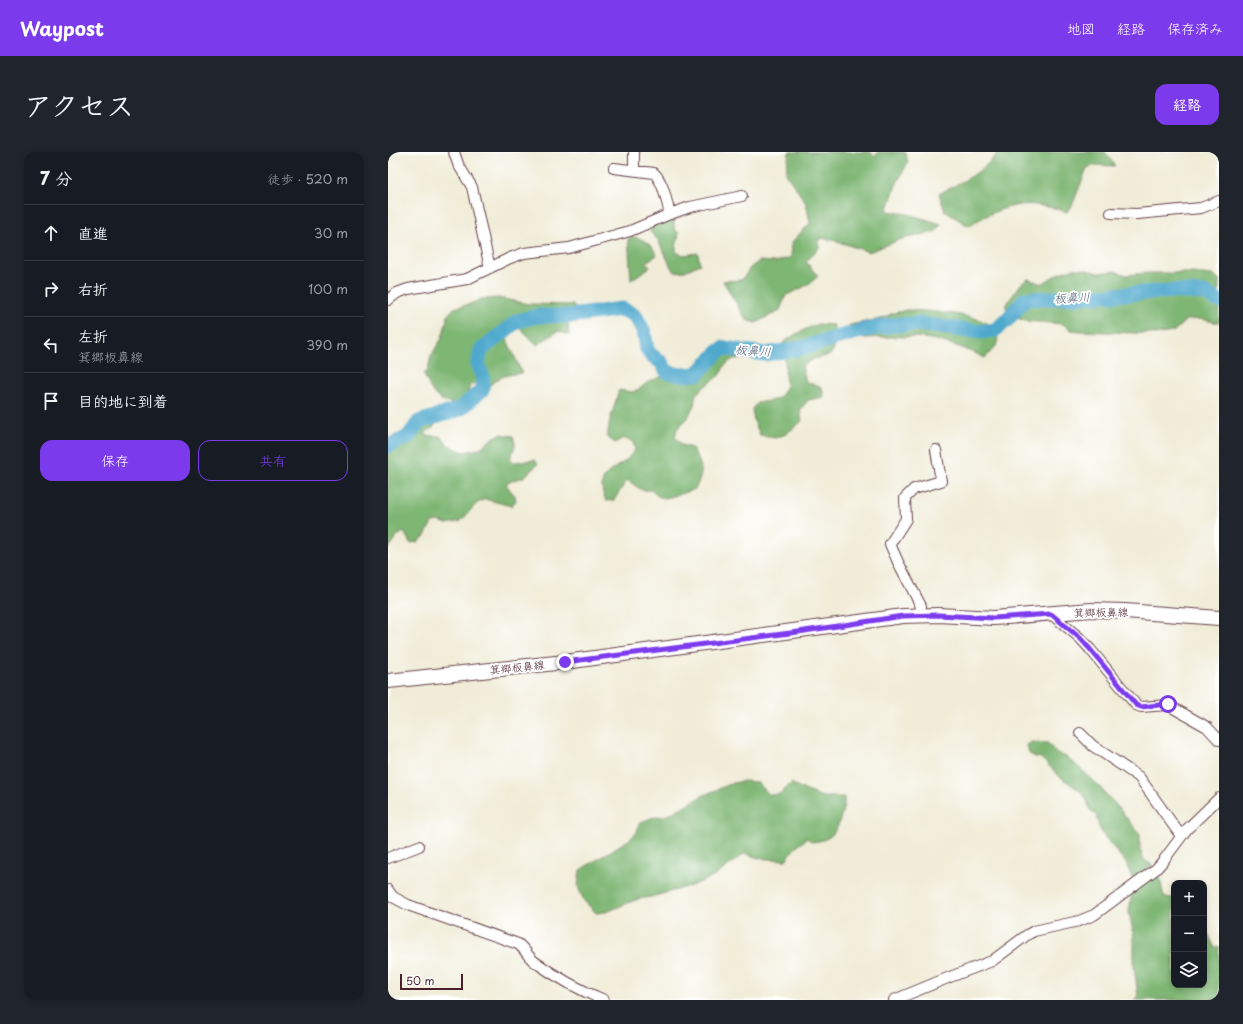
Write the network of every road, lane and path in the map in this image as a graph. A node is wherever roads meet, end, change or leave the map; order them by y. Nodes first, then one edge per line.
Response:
1 (454, 152) edge
2 (634, 152) edge
3 (614, 168) dead end
4 (634, 170) junction
5 (742, 196) dead end
6 (1219, 201) edge
7 (1111, 213) dead end
8 (670, 214) junction
9 (490, 268) junction
10 (388, 300) edge
11 (936, 450) dead end
12 (1051, 614) junction
13 (919, 616) junction
14 (1219, 618) edge
15 (388, 681) edge
16 (1080, 733) dead end
17 (1219, 740) edge
18 (1219, 798) edge
19 (1181, 836) junction
20 (419, 846) dead end
21 (388, 858) edge
22 (388, 890) edge
23 (604, 1000) edge
24 (894, 1000) edge

1 - 9 street
2 - 4 street
3 - 4 street
4 - 8 street
5 - 8 street
6 - 7 street
8 - 9 street
9 - 10 street
11 - 13 street
12 - 13 main road, 箕郷板鼻線
12 - 14 main road, 箕郷板鼻線
12 - 17 street
13 - 15 main road, 箕郷板鼻線
16 - 19 street
18 - 19 street
19 - 24 street
20 - 21 street
22 - 23 street

